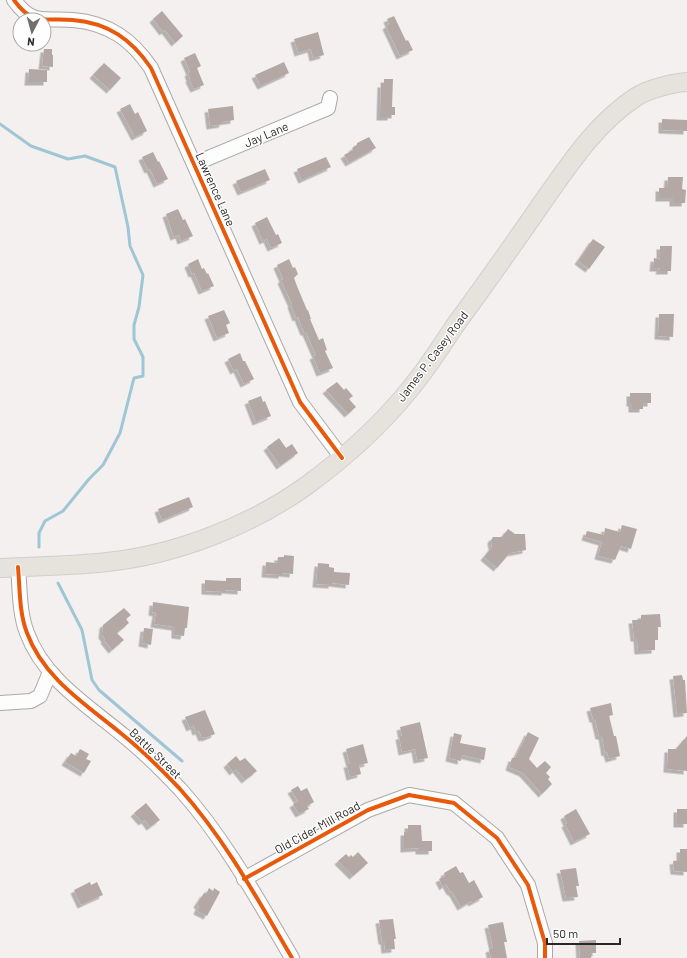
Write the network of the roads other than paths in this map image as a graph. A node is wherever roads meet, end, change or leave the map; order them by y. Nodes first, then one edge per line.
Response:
1 (14, 0) edge
2 (687, 82) edge
3 (330, 98) dead end
4 (194, 164) junction
5 (342, 458) junction
6 (18, 567) junction
7 (0, 568) edge
8 (50, 672) junction
9 (0, 703) edge
10 (244, 879) junction
11 (292, 958) edge
12 (545, 958) edge

1 - 4 street, Lawrence Lane
2 - 5 main road, James P. Casey Road
3 - 4 street, Jay Lane
4 - 5 street, Lawrence Lane
5 - 6 main road, James P. Casey Road
6 - 7 main road, James P. Casey Road
6 - 8 street, Battle Street
8 - 9 street
8 - 10 street, Battle Street
10 - 11 street, Battle Street
10 - 12 street, Old Cider Mill Road

